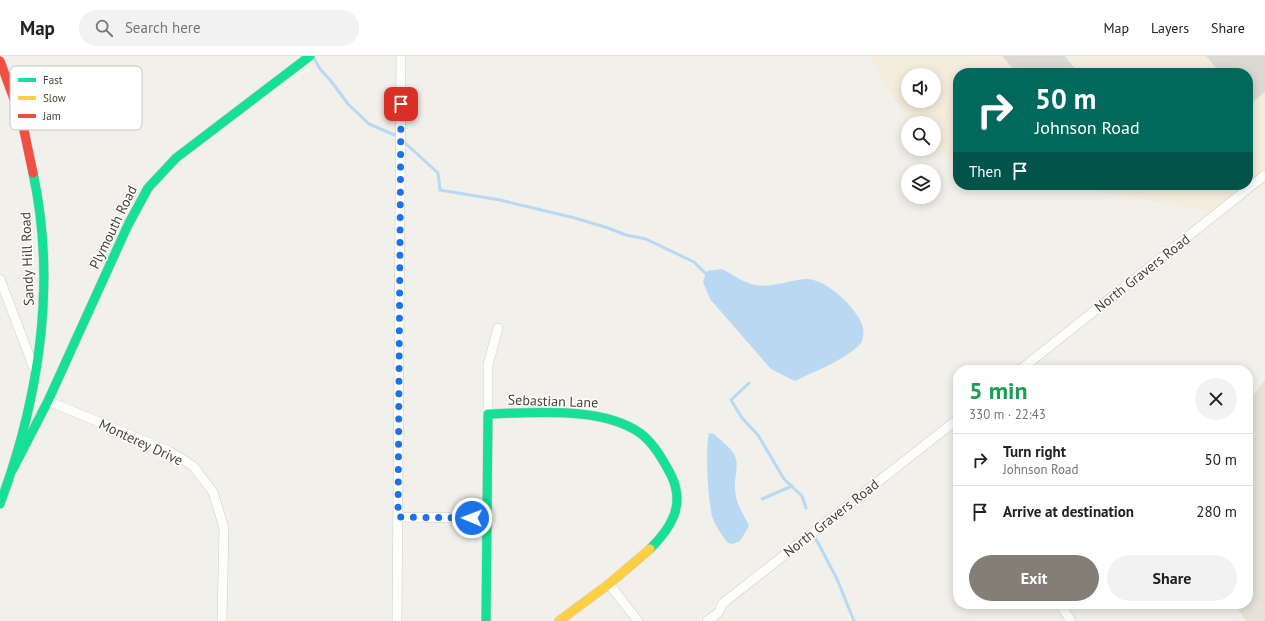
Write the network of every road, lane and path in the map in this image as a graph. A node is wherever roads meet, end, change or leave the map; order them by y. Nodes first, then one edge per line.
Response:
1 (310, 56) edge
2 (401, 56) edge
3 (0, 61) edge
4 (10, 88) edge
5 (24, 130) edge
6 (1265, 175) edge
7 (1253, 185) edge
8 (1246, 190) edge
9 (0, 279) edge
10 (498, 328) dead end
11 (1026, 365) edge
12 (36, 374) junction
13 (48, 401) junction
14 (488, 414) junction
15 (953, 423) edge
16 (13, 469) junction
17 (0, 504) edge
18 (398, 517) junction
19 (487, 518) junction
20 (609, 584) junction
21 (1063, 609) edge
22 (222, 621) edge
23 (397, 621) edge
24 (486, 621) edge
25 (559, 621) edge
26 (638, 621) edge
27 (708, 621) edge
28 (1071, 621) edge

1 - 13 main road, Plymouth Road
2 - 18 street
3 - 4 main road, Sandy Hill Road
5 - 12 main road, Sandy Hill Road
6 - 7 street, North Gravers Road
8 - 11 street, North Gravers Road
9 - 12 street
10 - 14 street, Sebastian Lane
12 - 16 main road, Sandy Hill Road
13 - 16 main road, Plymouth Road
13 - 22 street, Monterey Drive
14 - 19 main road, Sebastian Lane
14 - 20 main road, Sebastian Lane
15 - 27 street, North Gravers Road
16 - 17 main road, Sandy Hill Road
18 - 19 street
18 - 23 street
19 - 24 main road, Sebastian Lane
20 - 25 main road, Sebastian Lane
20 - 26 street
21 - 28 street

